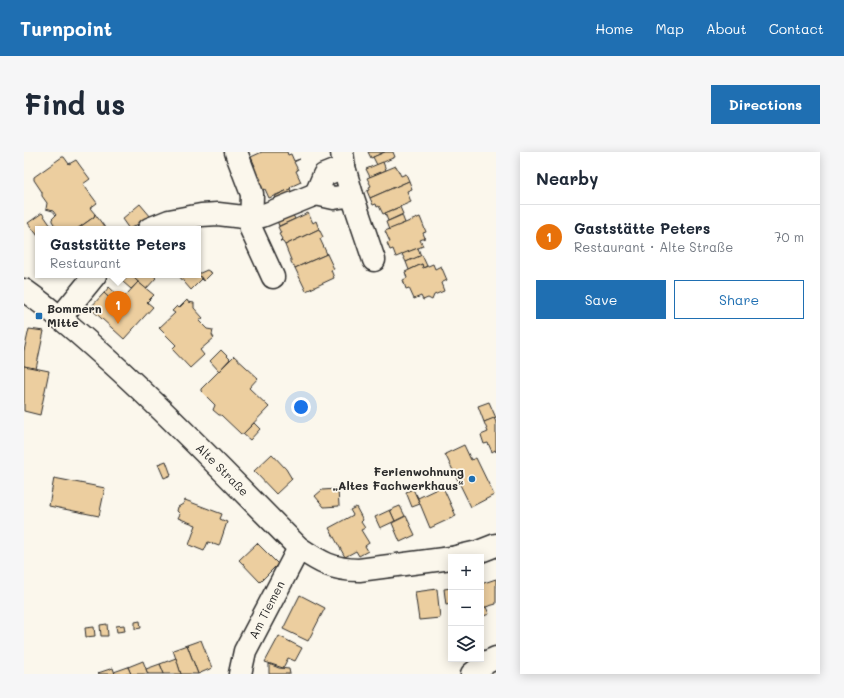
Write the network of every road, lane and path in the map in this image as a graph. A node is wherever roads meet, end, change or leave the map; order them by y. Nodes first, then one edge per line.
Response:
1 (236, 152) edge
2 (343, 159) edge
3 (316, 194) junction
4 (352, 195) junction
5 (252, 218) junction
6 (156, 226) edge
7 (374, 260) dead end
8 (273, 277) dead end
9 (93, 278) edge
10 (24, 290) edge
11 (60, 318) junction
12 (496, 545) edge
13 (299, 548) junction
14 (469, 554) edge
15 (448, 558) edge
16 (496, 658) edge
17 (240, 674) edge
18 (472, 674) edge

1 - 5 street
2 - 3 street
2 - 4 street
3 - 4 street
3 - 5 street
4 - 7 street
5 - 6 street
5 - 8 street
9 - 11 street
10 - 11 street, Alte Straße
11 - 13 street, Alte Straße
12 - 14 street
13 - 15 street, Alte Straße
13 - 17 street, Am Tiemen
16 - 18 street

